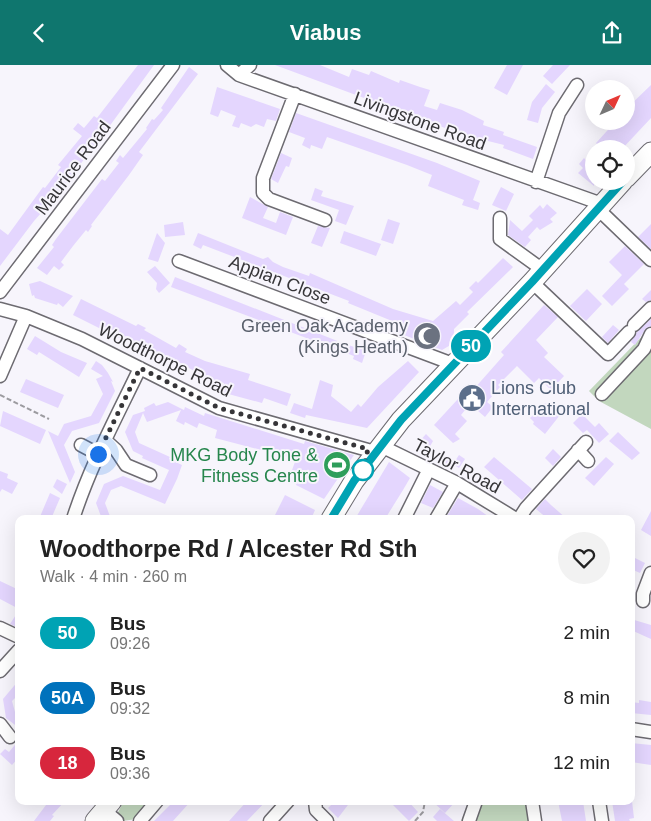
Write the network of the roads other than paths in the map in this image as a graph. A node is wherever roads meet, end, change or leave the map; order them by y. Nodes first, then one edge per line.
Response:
1 (173, 65) edge
2 (227, 65) edge
3 (250, 65) edge
4 (239, 75) junction
5 (577, 85) dead end
6 (295, 94) junction
7 (651, 152) edge
8 (635, 169) edge
9 (536, 182) junction
10 (615, 190) edge
11 (600, 206) junction
12 (500, 218) dead end
13 (325, 219) dead end
14 (651, 260) edge
15 (179, 261) dead end
16 (538, 276) junction
17 (0, 292) edge
18 (651, 308) edge
19 (0, 309) edge
20 (26, 316) junction
21 (651, 334) edge
22 (453, 364) junction
23 (140, 368) junction
24 (0, 376) edge
25 (602, 394) dead end
26 (104, 440) junction
27 (81, 445) dead end
28 (378, 449) junction
29 (98, 454) junction
30 (588, 461) dead end
31 (429, 469) junction
32 (150, 475) dead end
33 (457, 483) junction
34 (75, 515) edge
35 (334, 515) edge
36 (406, 515) edge
37 (438, 515) edge
38 (511, 515) edge
39 (521, 515) edge
40 (651, 573) edge
41 (642, 600) edge
42 (0, 627) edge
43 (15, 635) edge
44 (15, 658) edge
45 (0, 671) edge
46 (0, 724) edge
47 (635, 730) edge
48 (651, 733) edge
49 (10, 737) dead end
50 (154, 805) edge
51 (284, 805) edge
52 (315, 805) edge
53 (475, 805) edge
54 (533, 805) edge
55 (600, 805) edge
56 (140, 821) edge
57 (270, 821) edge
58 (327, 821) edge
59 (469, 821) edge
60 (535, 821) edge
61 (602, 821) edge

1 - 17 street, Maurice Road
2 - 4 street
3 - 4 street
4 - 6 street, Livingstone Road
5 - 9 street
6 - 9 street, Livingstone Road
6 - 13 street
7 - 8 highway
9 - 11 street, Livingstone Road
10 - 11 highway
11 - 14 street
11 - 16 highway
12 - 16 street
15 - 22 street, Appian Close
16 - 18 street
16 - 22 highway
19 - 20 street, Woodthorpe Road
20 - 23 street, Woodthorpe Road
20 - 24 street
21 - 25 street
22 - 28 highway
23 - 26 street
23 - 28 street, Woodthorpe Road
26 - 29 street
26 - 32 street
27 - 29 street
28 - 31 street, Taylor Road
28 - 35 highway
29 - 34 street
30 - 39 street
31 - 33 street, Taylor Road
31 - 36 street
33 - 37 street
33 - 38 street, Taylor Road
40 - 41 street
42 - 43 street
44 - 45 street
46 - 49 street
47 - 48 street
50 - 56 street
51 - 57 street
52 - 58 street
53 - 59 street
54 - 60 street
55 - 61 street

